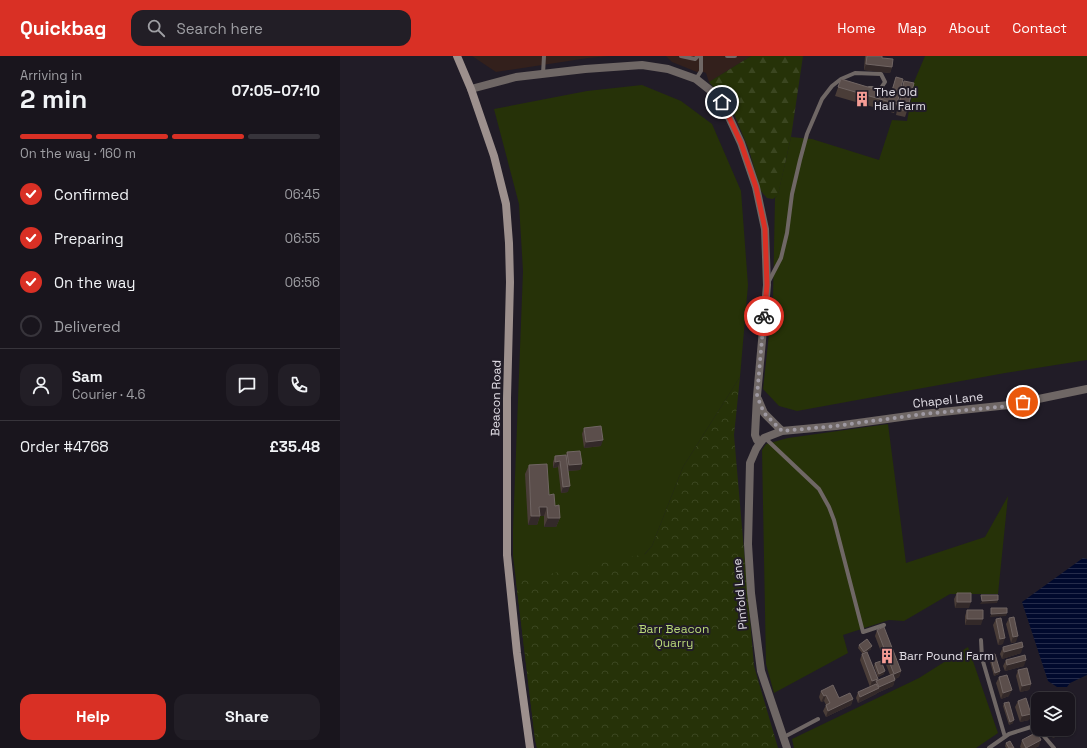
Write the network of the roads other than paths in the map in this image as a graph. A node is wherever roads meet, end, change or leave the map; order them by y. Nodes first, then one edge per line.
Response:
1 (457, 56) edge
2 (544, 56) edge
3 (681, 56) edge
4 (700, 56) edge
5 (727, 56) edge
6 (735, 56) edge
7 (543, 74) junction
8 (696, 79) junction
9 (841, 79) junction
10 (847, 81) edge
11 (866, 87) edge
12 (471, 89) junction
13 (767, 285) junction
14 (1087, 389) edge
15 (757, 396) junction
16 (782, 431) junction
17 (762, 441) junction
18 (884, 625) dead end
19 (981, 640) dead end
20 (818, 719) dead end
21 (784, 737) junction
22 (1005, 737) junction
23 (530, 748) edge
24 (787, 748) edge
25 (989, 748) edge
26 (1054, 748) edge

1 - 12 main road, Beacon Road
2 - 7 lane
3 - 4 lane
4 - 8 lane
5 - 6 lane
7 - 8 street
7 - 12 street
8 - 13 street
9 - 10 lane
9 - 11 lane
9 - 13 lane
12 - 23 main road, Beacon Road
13 - 15 street
14 - 16 street, Chapel Lane
15 - 16 street
15 - 17 street
16 - 17 street, Chapel Lane
17 - 18 lane
17 - 21 street, Pinfold Lane
19 - 22 lane
20 - 21 lane
21 - 24 street, Pinfold Lane
22 - 25 lane
22 - 26 lane

